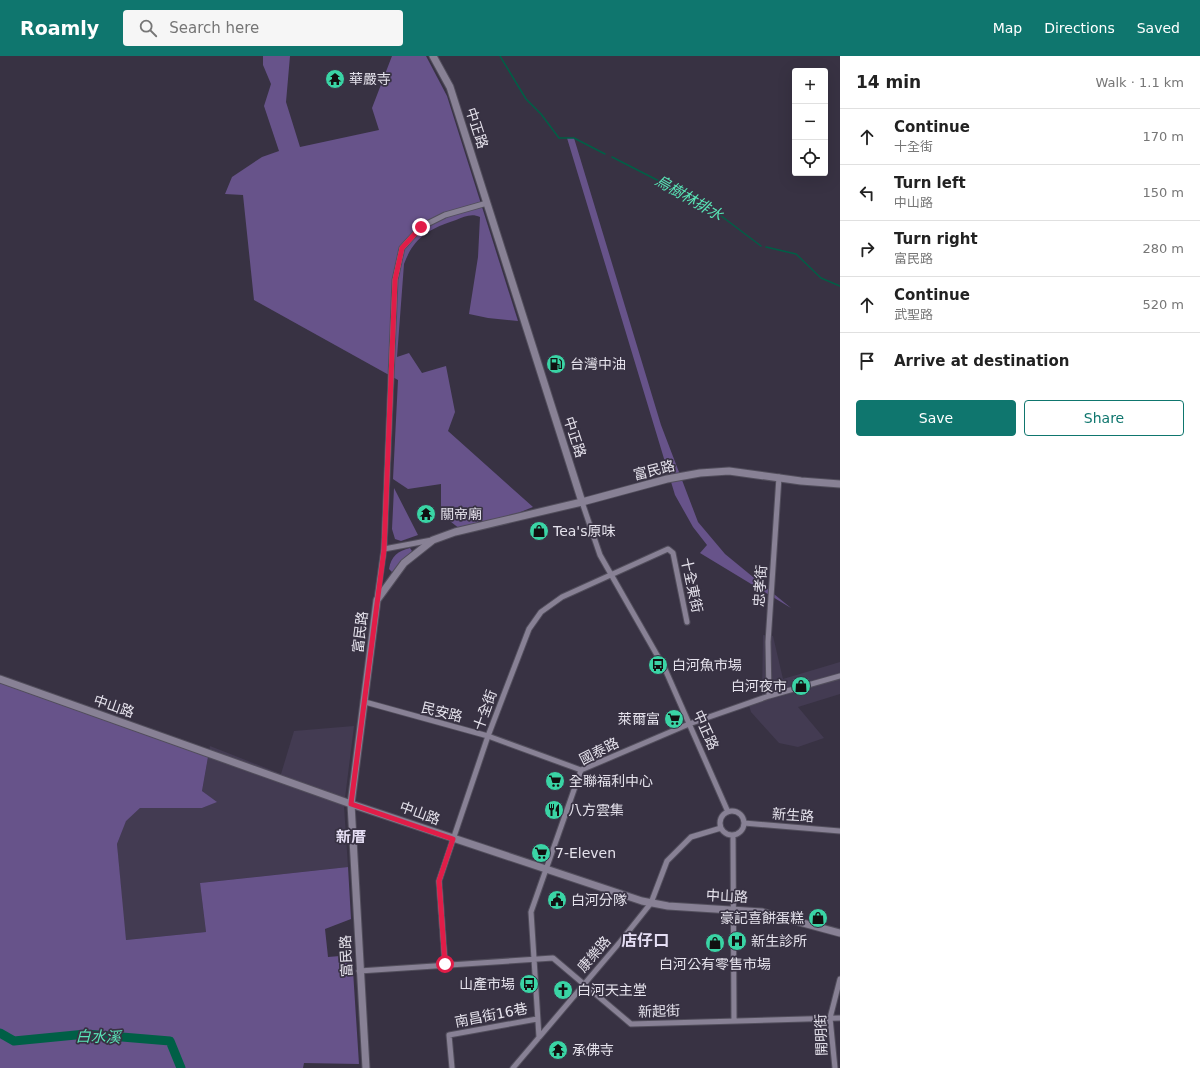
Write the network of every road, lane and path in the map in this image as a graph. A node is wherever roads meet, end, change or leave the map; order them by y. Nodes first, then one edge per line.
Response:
1 (433, 56) edge
2 (487, 203) junction
3 (779, 477) junction
4 (840, 484) edge
5 (582, 502) junction
6 (433, 540) junction
7 (384, 550) junction
8 (673, 553) joint
9 (611, 575) junction
10 (377, 600) junction
11 (687, 622) dead end
12 (840, 676) edge
13 (0, 679) edge
14 (769, 696) junction
15 (365, 702) junction
16 (689, 724) junction
17 (488, 736) junction
18 (581, 770) junction
19 (351, 804) junction
20 (728, 812) junction
21 (744, 824) junction
22 (721, 828) junction
23 (840, 831) edge
24 (733, 835) junction
25 (453, 839) junction
26 (545, 868) junction
27 (651, 903) junction
28 (733, 909) junction
29 (840, 932) edge
30 (533, 958) junction
31 (445, 964) junction
32 (360, 970) junction
33 (840, 979) edge
34 (584, 985) junction
35 (830, 1018) junction
36 (840, 1018) edge
37 (537, 1019) junction
38 (734, 1020) junction
39 (538, 1037) junction
40 (366, 1068) edge
41 (452, 1068) edge
42 (513, 1068) edge
43 (835, 1068) edge

1 - 2 main road, 中正路
2 - 5 main road, 中正路
2 - 7 street
3 - 4 main road, 富民路
3 - 5 main road, 富民路
3 - 14 street, 忠孝街
5 - 6 main road, 富民路
5 - 9 street, 中正路
6 - 7 street
6 - 10 main road, 富民路
7 - 10 street
8 - 9 street, 十全街
8 - 11 street, 十全東街
9 - 16 street, 中正路
9 - 17 street, 十全街
10 - 15 main road, 富民路
12 - 14 street, 國泰路
13 - 19 main road, 中山路
14 - 16 street, 國泰路
15 - 17 street, 民安路
15 - 19 main road, 富民路
16 - 18 street, 國泰路
16 - 20 street, 中正路
17 - 18 street, 民安路
17 - 25 street, 十全街
18 - 26 street, 國泰路
19 - 25 main road, 中山路
19 - 32 main road, 富民路
20 - 21 street
20 - 22 street
21 - 23 street, 新生路
21 - 24 street
22 - 24 street
22 - 27 street, 康樂路
24 - 28 street
25 - 26 main road, 中山路
25 - 31 street, 十全街
26 - 27 main road, 中山路
26 - 30 street, 國泰路
27 - 28 main road, 中山路
27 - 34 street, 康樂路
28 - 29 main road, 中山路
28 - 38 street
30 - 31 street, 新起街
30 - 34 street, 新起街
30 - 37 street, 國泰路
31 - 32 street, 新起街
32 - 40 main road, 富民路
33 - 35 street, 開明街
34 - 38 street, 新起街
34 - 39 street, 康樂路
35 - 36 street, 新起街
35 - 38 street, 新起街
35 - 43 street, 開明街
37 - 39 street, 國泰路
37 - 41 street, 南昌街16巷
39 - 42 street, 康樂路

